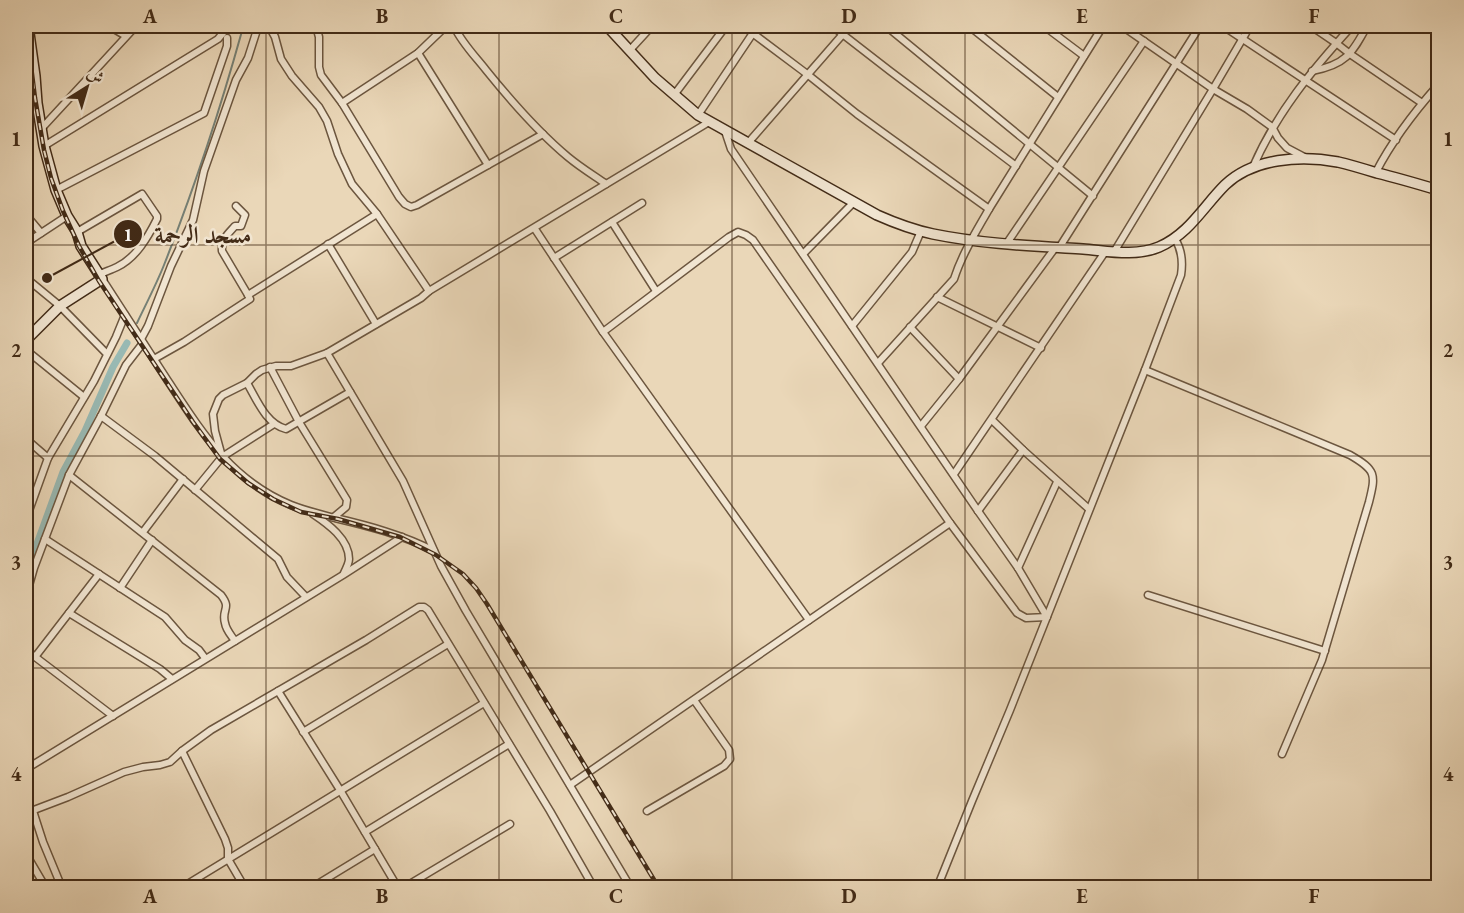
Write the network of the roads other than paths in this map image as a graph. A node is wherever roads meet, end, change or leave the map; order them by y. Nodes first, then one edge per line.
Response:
1 (28, 26) edge
2 (109, 26) edge
3 (136, 26) edge
4 (224, 26) edge
5 (255, 26) edge
6 (269, 26) edge
7 (316, 26) edge
8 (446, 26) edge
9 (454, 26) edge
10 (607, 26) edge
11 (652, 26) edge
12 (726, 26) edge
13 (743, 26) edge
14 (832, 26) edge
15 (850, 26) edge
16 (886, 26) edge
17 (969, 26) edge
18 (1044, 26) edge
19 (1103, 26) edge
20 (1122, 26) edge
21 (1200, 26) edge
22 (1223, 26) edge
23 (1250, 26) edge
24 (1311, 26) edge
25 (1352, 26) edge
26 (1367, 26) edge
27 (753, 33) junction
28 (843, 34) junction
29 (126, 36) junction
30 (227, 38) dead end
31 (1242, 38) junction
32 (1144, 40) junction
33 (1336, 43) junction
34 (630, 50) junction
35 (418, 53) junction
36 (1350, 54) junction
37 (1084, 56) junction
38 (1176, 63) junction
39 (26, 67) edge
40 (1312, 71) junction
41 (807, 74) junction
42 (35, 76) junction
43 (1306, 79) junction
44 (1438, 85) edge
45 (26, 87) edge
46 (1213, 89) junction
47 (674, 95) junction
48 (1058, 97) junction
49 (36, 99) junction
50 (342, 103) junction
51 (1422, 103) junction
52 (26, 112) edge
53 (698, 115) junction
54 (709, 122) junction
55 (1272, 127) junction
56 (41, 129) junction
57 (724, 131) junction
58 (543, 134) junction
59 (1396, 140) junction
60 (748, 143) junction
61 (1029, 144) junction
62 (44, 146) junction
63 (1310, 160) junction
64 (488, 165) junction
65 (1016, 166) junction
66 (1253, 167) junction
67 (1058, 168) junction
68 (1376, 172) junction
69 (606, 184) junction
70 (56, 190) junction
71 (1438, 190) edge
72 (1093, 196) junction
73 (642, 203) dead end
74 (853, 203) junction
75 (236, 206) dead end
76 (988, 209) junction
77 (377, 214) junction
78 (26, 215) edge
79 (67, 216) junction
80 (612, 222) junction
81 (535, 229) junction
82 (921, 231) junction
83 (77, 232) junction
84 (41, 233) junction
85 (1174, 239) junction
86 (971, 240) junction
87 (26, 243) edge
88 (1007, 243) junction
89 (328, 244) junction
90 (1057, 248) junction
91 (1110, 252) junction
92 (803, 254) junction
93 (554, 258) junction
94 (100, 277) junction
95 (26, 278) edge
96 (429, 291) junction
97 (656, 291) junction
98 (248, 295) junction
99 (937, 297) junction
100 (60, 306) junction
101 (125, 315) junction
102 (376, 324) junction
103 (852, 326) junction
104 (910, 327) junction
105 (998, 327) junction
106 (603, 332) junction
107 (26, 340) edge
108 (142, 341) junction
109 (1041, 348) junction
110 (26, 350) edge
111 (327, 353) junction
112 (107, 354) junction
113 (154, 359) junction
114 (878, 363) junction
115 (270, 367) junction
116 (1145, 370) junction
117 (959, 379) junction
118 (247, 383) junction
119 (350, 392) junction
120 (84, 398) junction
121 (101, 416) junction
122 (992, 420) junction
123 (299, 422) junction
124 (274, 424) junction
125 (921, 426) junction
126 (26, 439) edge
127 (1023, 450) junction
128 (222, 457) junction
129 (48, 458) junction
130 (954, 474) junction
131 (69, 475) junction
132 (183, 479) junction
133 (1057, 482) junction
134 (195, 490) junction
135 (1089, 509) junction
136 (978, 511) junction
137 (310, 513) junction
138 (334, 517) junction
139 (26, 518) edge
140 (950, 523) junction
141 (143, 532) junction
142 (402, 537) junction
143 (45, 539) junction
144 (152, 540) junction
145 (434, 551) junction
146 (1018, 568) junction
147 (99, 574) junction
148 (344, 575) junction
149 (120, 588) junction
150 (1148, 595) dead end
151 (26, 596) edge
152 (306, 597) junction
153 (69, 613) junction
154 (1047, 617) junction
155 (809, 620) junction
156 (235, 641) junction
157 (448, 644) junction
158 (26, 650) edge
159 (1325, 651) junction
160 (35, 657) junction
161 (205, 658) junction
162 (172, 679) junction
163 (278, 691) junction
164 (694, 700) junction
165 (484, 703) junction
166 (113, 716) junction
167 (303, 732) junction
168 (509, 744) junction
169 (182, 751) junction
170 (1282, 754) dead end
171 (26, 769) edge
172 (570, 785) junction
173 (340, 790) junction
174 (33, 811) junction
175 (647, 811) dead end
176 (26, 813) edge
177 (510, 824) dead end
178 (365, 832) junction
179 (375, 849) junction
180 (26, 854) edge
181 (228, 859) junction
182 (46, 888) edge
183 (62, 888) edge
184 (181, 888) edge
185 (245, 888) edge
186 (311, 888) edge
187 (400, 888) edge
188 (594, 888) edge
189 (631, 888) edge
190 (937, 888) edge

1 - 42 street
2 - 29 street
3 - 29 street
4 - 62 street
5 - 108 street
6 - 77 street
7 - 50 street
8 - 35 street
9 - 58 street
10 - 34 street
11 - 34 street
12 - 47 street
13 - 27 street
14 - 28 street
15 - 28 street
16 - 61 street
17 - 48 street
18 - 37 street
19 - 37 street
20 - 32 street
21 - 38 street
22 - 31 street
23 - 31 street
24 - 33 street
25 - 33 street
26 - 36 street
27 - 41 street
27 - 53 street
28 - 41 street
28 - 65 street
29 - 56 street
30 - 70 street
31 - 43 street
31 - 46 street
32 - 38 street
32 - 67 street
33 - 36 street
33 - 40 street
34 - 47 street
35 - 50 street
35 - 64 street
36 - 40 street
36 - 51 street
37 - 48 street
38 - 46 street
38 - 72 street
39 - 42 street
40 - 43 street
41 - 60 street
41 - 76 street
42 - 49 street
43 - 55 street
43 - 59 street
44 - 51 street
45 - 49 street
46 - 55 street
46 - 91 street
47 - 53 street
48 - 61 street
49 - 52 street
49 - 56 street
50 - 64 street
51 - 59 street
53 - 54 street
54 - 57 street
54 - 69 street
55 - 63 street
55 - 66 street
56 - 62 street
57 - 60 street
57 - 92 street
58 - 64 street
58 - 69 street
59 - 68 street
60 - 74 street
61 - 65 street
61 - 67 street
62 - 70 street
63 - 66 street
63 - 68 street
65 - 76 street
66 - 85 street
67 - 72 street
67 - 88 street
68 - 71 street
69 - 81 street
70 - 79 street
72 - 90 street
73 - 80 street
74 - 82 street
74 - 92 street
75 - 98 street
76 - 86 street
77 - 89 street
77 - 96 street
78 - 84 street
79 - 83 street
79 - 84 street
80 - 93 street
80 - 97 street
81 - 93 street
81 - 96 street
82 - 86 street
82 - 103 street
83 - 94 street
83 - 94 street
84 - 87 street
85 - 91 street
85 - 116 street
86 - 88 street
86 - 99 street
88 - 90 street
89 - 98 street
89 - 102 street
90 - 91 street
90 - 105 street
91 - 109 street
92 - 103 street
93 - 106 street
94 - 100 street
94 - 101 street
95 - 100 street
96 - 102 street
97 - 106 street
97 - 140 street
98 - 113 street
99 - 104 street
99 - 105 street
100 - 107 street
100 - 112 street
101 - 108 street
101 - 112 street
102 - 111 street
103 - 114 street
104 - 114 street
104 - 117 street
105 - 109 street
105 - 117 street
106 - 155 street
108 - 113 street
108 - 121 street
109 - 122 street
110 - 120 street
111 - 115 street
111 - 119 street
112 - 120 street
113 - 128 street
114 - 125 street
115 - 118 street
115 - 123 street
116 - 135 street
116 - 159 street
117 - 125 street
118 - 124 street
118 - 128 street
119 - 123 street
119 - 145 street
120 - 129 street
121 - 131 street
121 - 132 street
122 - 127 street
122 - 130 street
123 - 124 street
123 - 138 street
124 - 128 street
125 - 130 street
126 - 129 street
127 - 133 street
127 - 136 street
128 - 134 street
128 - 137 street
129 - 139 street
130 - 136 street
131 - 141 street
131 - 143 street
132 - 134 street
132 - 141 street
133 - 135 street
133 - 146 street
134 - 152 street
135 - 154 street
136 - 146 street
137 - 138 street
137 - 148 street
138 - 142 street
140 - 154 street
140 - 155 street
141 - 144 street
142 - 145 street
142 - 148 street
143 - 147 street
143 - 151 street
144 - 149 street
144 - 156 street
145 - 172 street
146 - 154 street
147 - 149 street
147 - 153 street
148 - 152 street
149 - 161 street
150 - 159 street
152 - 156 street
153 - 160 street
153 - 162 street
154 - 190 street
155 - 164 street
156 - 161 street
157 - 163 street
157 - 165 street
157 - 167 street
158 - 160 street
159 - 170 street
160 - 166 street
161 - 162 street
162 - 166 street
163 - 167 street
163 - 169 street
164 - 172 street
164 - 175 street
165 - 168 street
165 - 173 street
166 - 171 street
167 - 173 street
168 - 178 street
168 - 188 street
169 - 174 street
169 - 181 street
172 - 189 street
173 - 178 street
173 - 181 street
174 - 176 street
174 - 183 street
177 - 187 street
178 - 179 street
179 - 186 street
179 - 187 street
180 - 182 street
181 - 184 street
181 - 185 street

